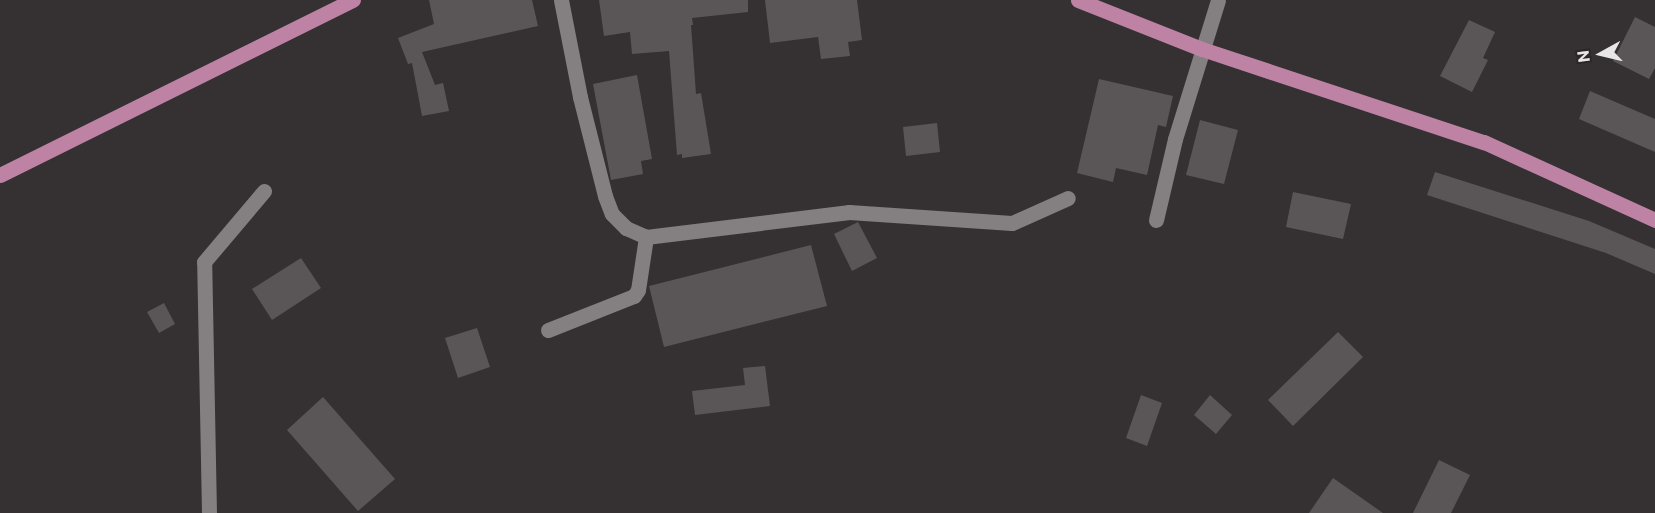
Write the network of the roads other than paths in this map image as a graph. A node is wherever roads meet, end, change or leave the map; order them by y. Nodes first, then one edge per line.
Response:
1 (353, 0) edge
2 (561, 0) edge
3 (1078, 0) edge
4 (1218, 0) edge
5 (1202, 49) junction
6 (0, 174) edge
7 (264, 191) dead end
8 (1068, 198) dead end
9 (1156, 220) dead end
10 (1655, 220) edge
11 (646, 237) junction
12 (548, 330) dead end
13 (209, 513) edge

1 - 6 main road
2 - 11 street
3 - 5 main road
4 - 5 street
5 - 9 street
5 - 10 main road
7 - 13 street
8 - 11 street
11 - 12 street

